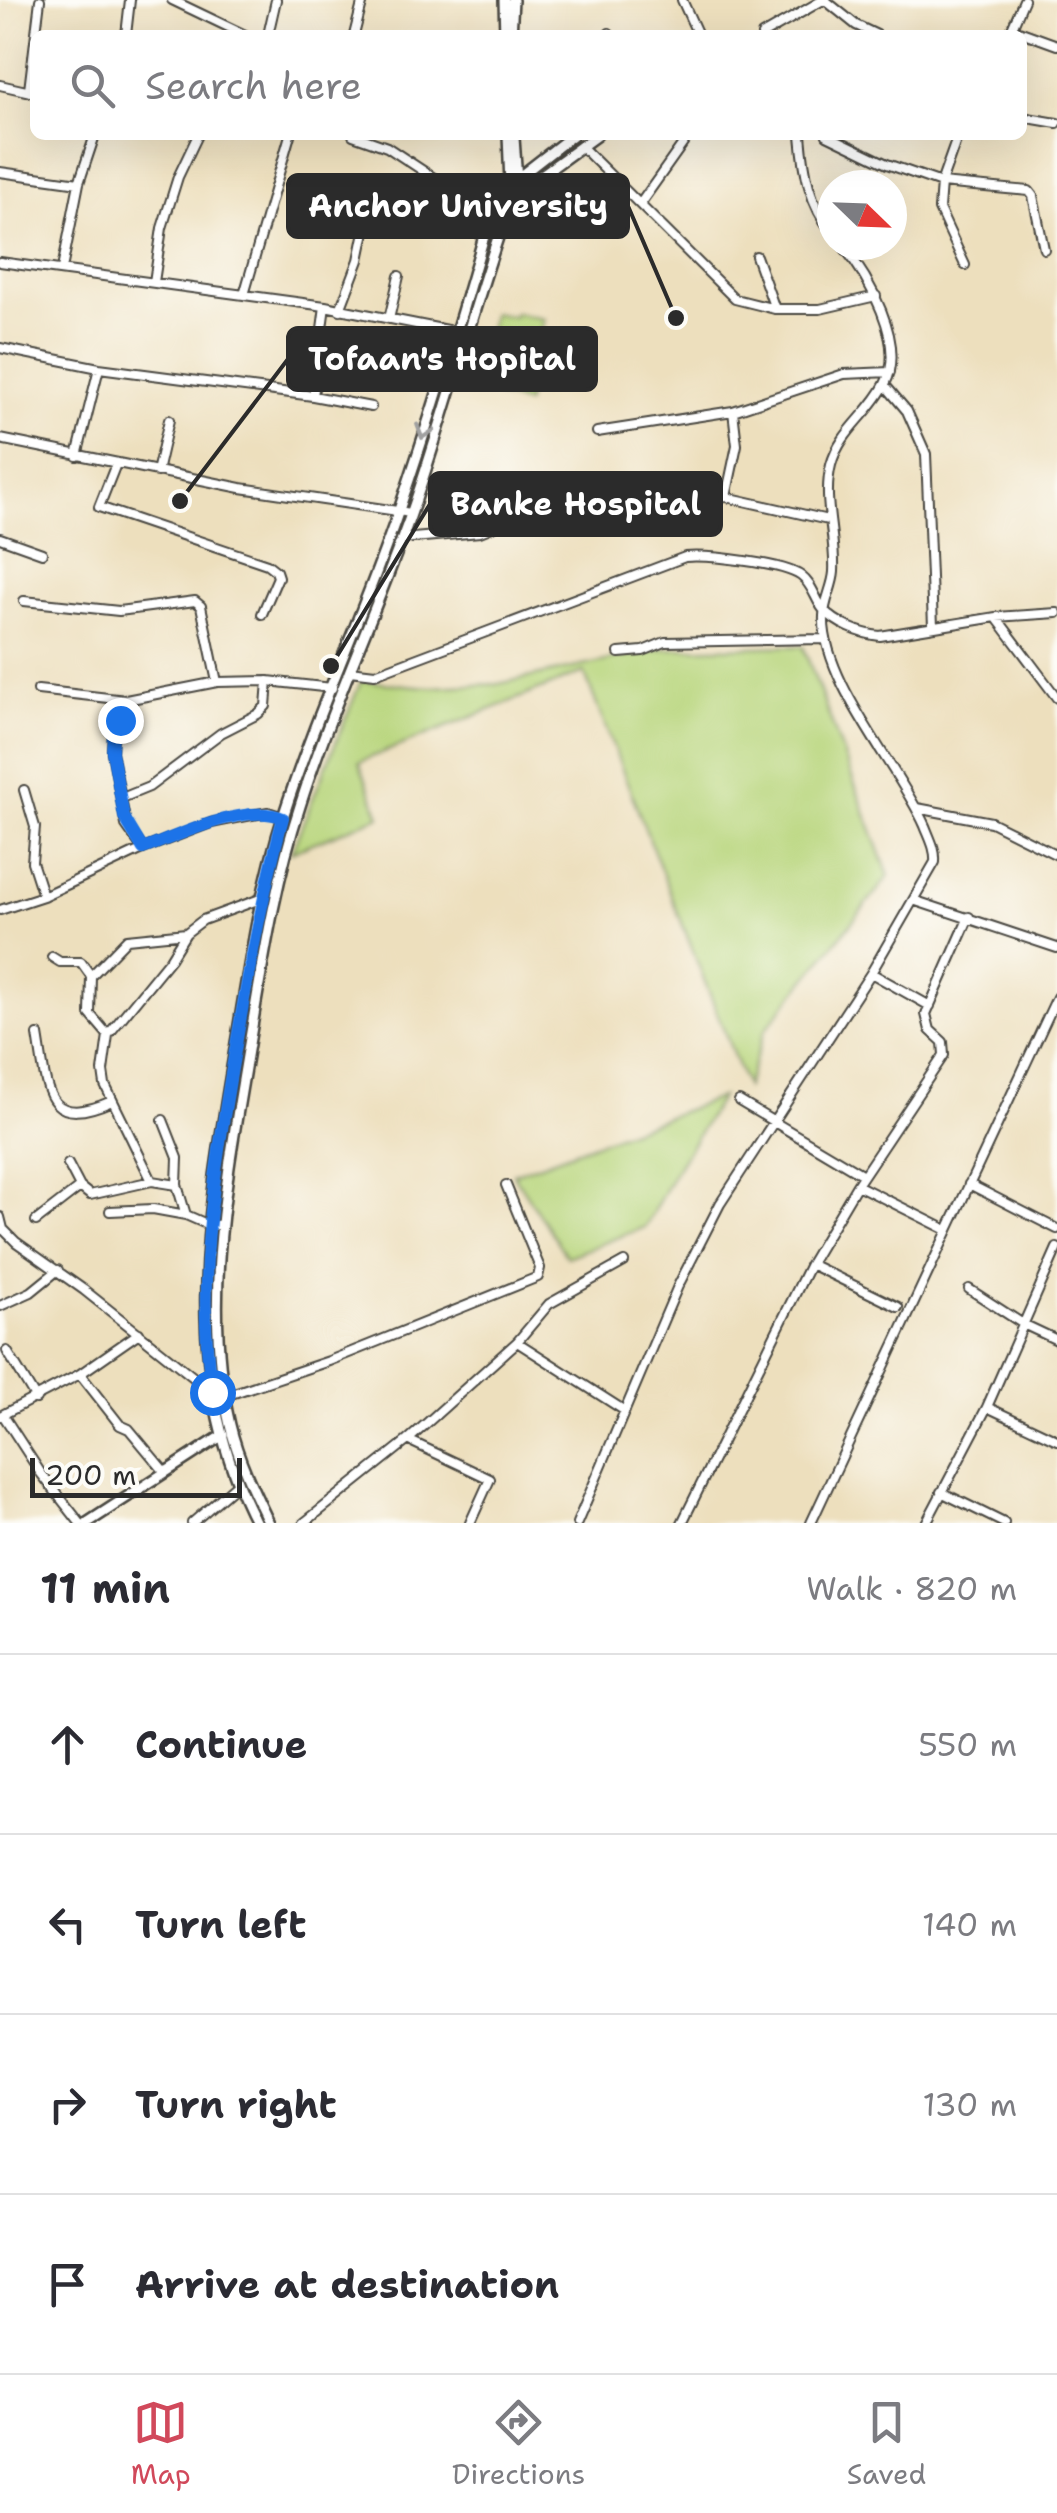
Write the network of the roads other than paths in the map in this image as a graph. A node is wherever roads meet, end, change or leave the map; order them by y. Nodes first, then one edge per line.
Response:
1 (40, 0) edge
2 (130, 0) edge
3 (172, 0) edge
4 (276, 0) edge
5 (362, 0) edge
6 (504, 0) edge
7 (513, 0) edge
8 (682, 0) edge
9 (824, 0) edge
10 (1024, 0) edge
11 (182, 2) edge
12 (219, 22) junction
13 (37, 30) edge
14 (127, 30) edge
15 (218, 30) edge
16 (235, 30) edge
17 (269, 30) edge
18 (355, 30) edge
19 (507, 30) edge
20 (509, 30) edge
21 (696, 30) edge
22 (771, 30) edge
23 (866, 30) edge
24 (1012, 30) edge
25 (1027, 36) edge
26 (1057, 44) edge
27 (0, 85) edge
28 (30, 91) edge
29 (1027, 118) edge
30 (1057, 123) edge
31 (93, 140) edge
32 (196, 140) edge
33 (289, 140) edge
34 (368, 140) edge
35 (390, 140) edge
36 (511, 140) edge
37 (567, 140) edge
38 (590, 140) edge
39 (685, 140) edge
40 (801, 140) edge
41 (845, 140) edge
42 (956, 140) edge
43 (581, 146) junction
44 (388, 147) junction
45 (0, 172) edge
46 (514, 182) junction
47 (941, 182) junction
48 (79, 183) junction
49 (640, 204) junction
50 (817, 213) edge
51 (490, 214) junction
52 (368, 216) dead end
53 (1044, 250) dead end
54 (756, 256) dead end
55 (855, 260) edge
56 (0, 262) edge
57 (965, 265) dead end
58 (62, 269) junction
59 (399, 276) dead end
60 (154, 282) junction
61 (244, 294) junction
62 (876, 296) junction
63 (325, 306) junction
64 (775, 308) junction
65 (340, 310) junction
66 (389, 319) junction
67 (456, 332) junction
68 (0, 348) edge
69 (99, 368) junction
70 (890, 372) junction
71 (885, 385) junction
72 (314, 396) junction
73 (371, 408) dead end
74 (733, 410) junction
75 (169, 420) dead end
76 (597, 432) dead end
77 (0, 440) edge
78 (78, 456) junction
79 (116, 464) junction
80 (157, 472) junction
81 (726, 498) junction
82 (399, 510) junction
83 (411, 513) junction
84 (828, 520) junction
85 (0, 538) edge
86 (402, 539) junction
87 (42, 553) dead end
88 (24, 601) dead end
89 (824, 610) junction
90 (1057, 613) edge
91 (262, 614) dead end
92 (996, 616) junction
93 (933, 626) junction
94 (824, 639) junction
95 (619, 653) dead end
96 (350, 671) junction
97 (268, 681) junction
98 (217, 682) junction
99 (332, 688) junction
100 (38, 690) dead end
101 (1057, 698) edge
102 (126, 700) junction
103 (24, 790) dead end
104 (122, 798) junction
105 (917, 808) junction
106 (283, 818) junction
107 (143, 849) junction
108 (1057, 855) edge
109 (43, 896) junction
110 (263, 898) junction
111 (913, 900) junction
112 (0, 910) edge
113 (969, 917) junction
114 (186, 933) junction
115 (1057, 948) edge
116 (52, 957) dead end
117 (870, 972) junction
118 (91, 976) junction
119 (1057, 997) edge
120 (930, 1006) junction
121 (38, 1035) dead end
122 (108, 1035) junction
123 (739, 1100) dead end
124 (112, 1102) junction
125 (163, 1120) dead end
126 (774, 1121) junction
127 (68, 1164) dead end
128 (864, 1175) junction
129 (152, 1181) junction
130 (506, 1184) dead end
131 (968, 1184) junction
132 (177, 1185) junction
133 (857, 1185) junction
134 (80, 1187) junction
135 (110, 1211) dead end
136 (186, 1215) junction
137 (0, 1217) edge
138 (36, 1221) dead end
139 (216, 1225) junction
140 (1057, 1229) edge
141 (947, 1230) junction
142 (1057, 1248) edge
143 (624, 1262) dead end
144 (810, 1264) junction
145 (58, 1270) junction
146 (969, 1289) dead end
147 (0, 1306) edge
148 (898, 1307) dead end
149 (1023, 1324) junction
150 (139, 1334) junction
151 (1057, 1340) edge
152 (517, 1342) junction
153 (8, 1351) dead end
154 (80, 1374) junction
155 (212, 1392) junction
156 (226, 1396) junction
157 (36, 1400) junction
158 (987, 1407) junction
159 (624, 1411) junction
160 (2, 1415) edge
161 (230, 1428) junction
162 (220, 1437) junction
163 (408, 1440) junction
164 (1057, 1440) edge
165 (164, 1471) junction
166 (236, 1485) junction
167 (942, 1492) junction
168 (308, 1522) edge
169 (84, 1523) edge
170 (192, 1523) edge
171 (256, 1523) edge
172 (270, 1523) edge
173 (470, 1523) edge
174 (577, 1523) edge
175 (682, 1523) edge
176 (811, 1523) edge
177 (926, 1523) edge
178 (1003, 1523) edge

1 - 13 street
2 - 14 street
3 - 11 street
4 - 17 street
5 - 18 street
6 - 19 street
7 - 20 street
8 - 21 street
9 - 22 street
9 - 23 street
10 - 24 street
11 - 12 street
12 - 15 street
12 - 16 street
25 - 26 street
27 - 28 street
29 - 30 street
31 - 48 street
32 - 60 street
33 - 61 street
34 - 44 street
35 - 44 street
36 - 46 street
37 - 46 street
38 - 43 street
39 - 49 street
40 - 50 street
41 - 47 street
42 - 47 street
43 - 49 street
43 - 83 street
44 - 51 street
45 - 48 street
46 - 51 street
47 - 53 street
47 - 57 street
48 - 58 street
49 - 64 street
51 - 67 street
52 - 65 street
54 - 64 street
55 - 62 street
56 - 58 street
58 - 60 street
59 - 66 street
60 - 61 street
61 - 63 street
62 - 64 street
62 - 70 street
63 - 65 street
63 - 72 street
65 - 66 street
66 - 67 street
67 -> 82 street
68 - 69 street
69 - 72 street
69 - 78 street
70 - 71 street
70 - 74 street
71 - 84 street
71 - 93 street
72 - 73 street
74 - 76 street
74 - 81 street
75 - 80 street
77 - 78 street
78 - 79 street
79 - 80 street
79 - 91 street
80 - 82 street
81 - 84 street
81 - 86 street
82 - 83 street
82 - 99 street
83 - 86 street
84 - 89 street
85 - 87 street
86 - 96 street
88 - 98 street
89 - 93 street
89 - 94 street
89 - 96 street
90 - 92 street
92 - 93 street
92 - 101 street
94 - 95 street
94 - 105 street
96 - 139 street
97 - 98 street
97 - 99 street
97 - 104 street
98 - 102 street
99 - 106 street
100 - 102 street
102 - 104 street
103 - 109 street
104 - 107 street
105 - 108 street
105 - 111 street
106 - 107 street
106 - 110 street
107 - 109 street
109 - 112 street
110 - 114 street
110 - 139 street
111 - 113 street
111 - 117 street
113 - 115 street
113 - 120 street
114 - 118 street
114 - 122 street
116 - 118 street
117 - 120 street
117 - 126 street
118 - 122 street
119 - 131 street
120 - 128 street
121 - 124 street
122 - 124 street
123 - 126 street
124 - 129 street
125 - 132 street
126 - 128 street
126 - 159 street
127 - 134 street
128 - 133 street
129 - 132 street
129 - 134 street
130 - 156 street
131 - 140 street
131 - 141 street
132 - 136 street
133 - 141 street
133 - 144 street
134 - 138 street
135 - 136 street
136 - 139 street
137 - 145 street
139 - 155 street
139 - 156 street
141 - 176 street
142 - 149 street
143 - 152 street
144 - 148 street
144 - 175 street
145 - 147 street
145 - 150 street
146 - 149 street
149 - 151 street
149 - 158 street
150 - 154 street
150 - 155 street
152 - 159 street
152 - 163 street
153 - 157 street
154 - 157 street
154 - 165 street
155 - 162 street
156 - 161 street
157 - 160 street
158 - 164 street
158 - 167 street
159 - 174 street
160 - 169 street
161 - 162 street
161 - 172 street
162 - 165 street
162 - 166 street
163 - 168 street
163 - 173 street
165 - 169 street
166 - 170 street
166 - 171 street
167 - 177 street
167 - 178 street

